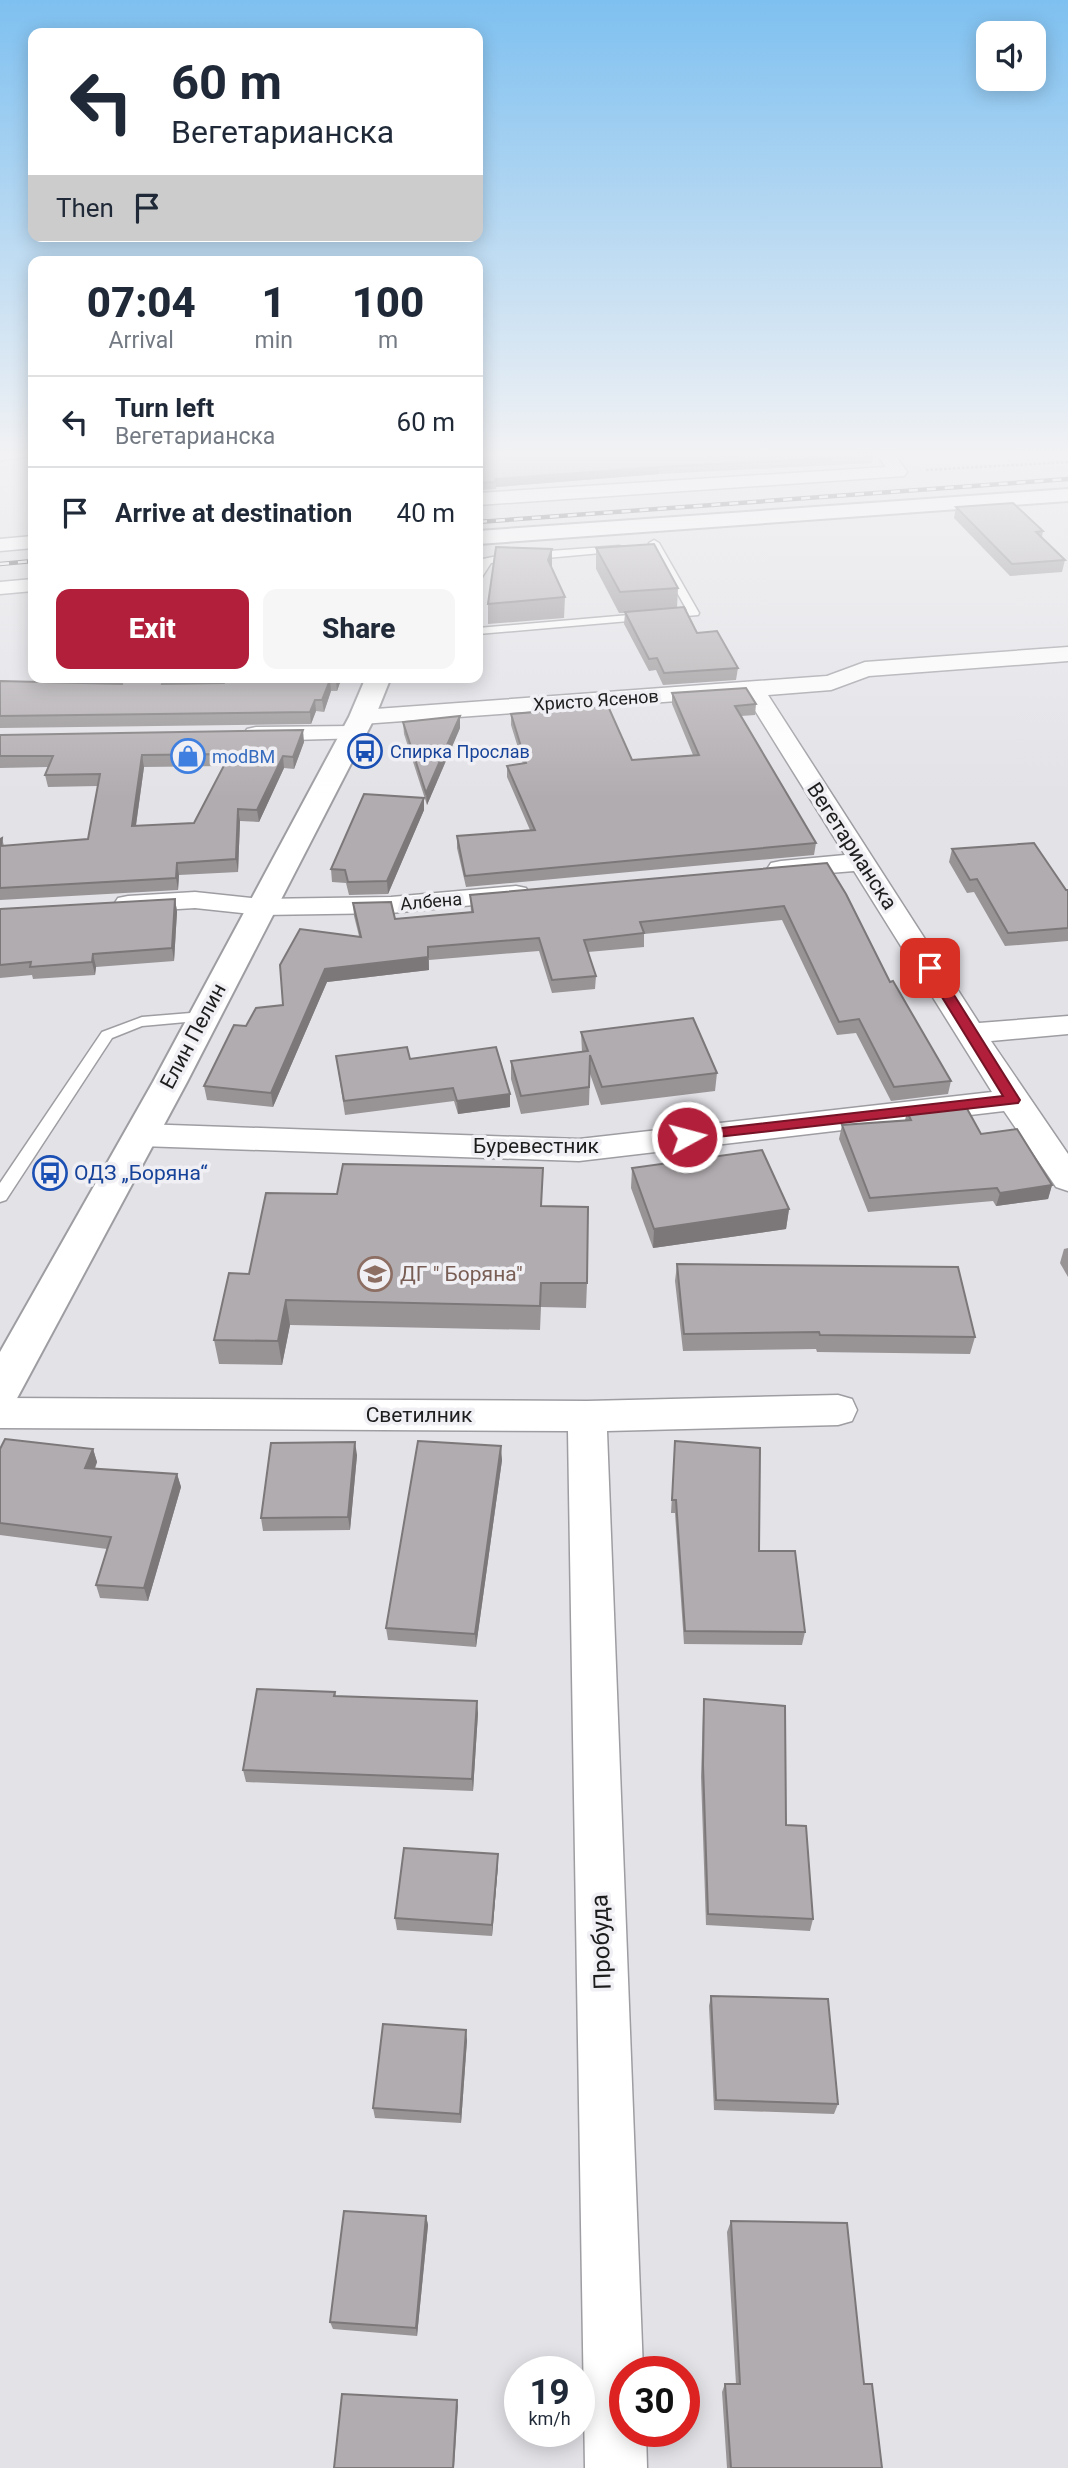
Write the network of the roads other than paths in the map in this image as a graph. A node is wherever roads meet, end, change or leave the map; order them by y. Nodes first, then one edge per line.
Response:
1 (669, 567) edge
2 (28, 585) edge
3 (0, 588) edge
4 (483, 631) edge
5 (1068, 653) edge
6 (376, 683) edge
7 (752, 688) junction
8 (358, 725) junction
9 (231, 734) edge
10 (861, 862) junction
11 (750, 872) edge
12 (543, 891) edge
13 (97, 905) edge
14 (261, 907) junction
15 (203, 1017) junction
16 (1068, 1025) edge
17 (972, 1032) junction
18 (1013, 1100) junction
19 (141, 1135) junction
20 (1068, 1179) edge
21 (0, 1196) edge
22 (0, 1390) edge
23 (838, 1410) dead end
24 (0, 1413) edge
25 (587, 1416) junction
26 (616, 2468) edge

1 - 4 lane
2 - 3 street
5 - 7 street, Христо Ясенов
6 - 8 street, Елин Пелин
7 - 8 street, Христо Ясенов
7 - 10 street, Вегетарианска
8 - 9 street, Христо Ясенов
8 - 14 street, Елин Пелин
10 - 11 street
10 - 17 street, Вегетарианска
12 - 14 street, Албена
13 - 14 street, Албена
14 - 15 street, Елин Пелин
15 - 19 street, Елин Пелин
15 - 21 lane
16 - 17 street
17 - 18 street, Вегетарианска
18 - 19 street, Буревестник
18 - 20 street, Вегетарианска
19 - 22 street, Елин Пелин
23 - 25 street, Светилник
24 - 25 street, Светилник
25 - 26 street, Пробуда

